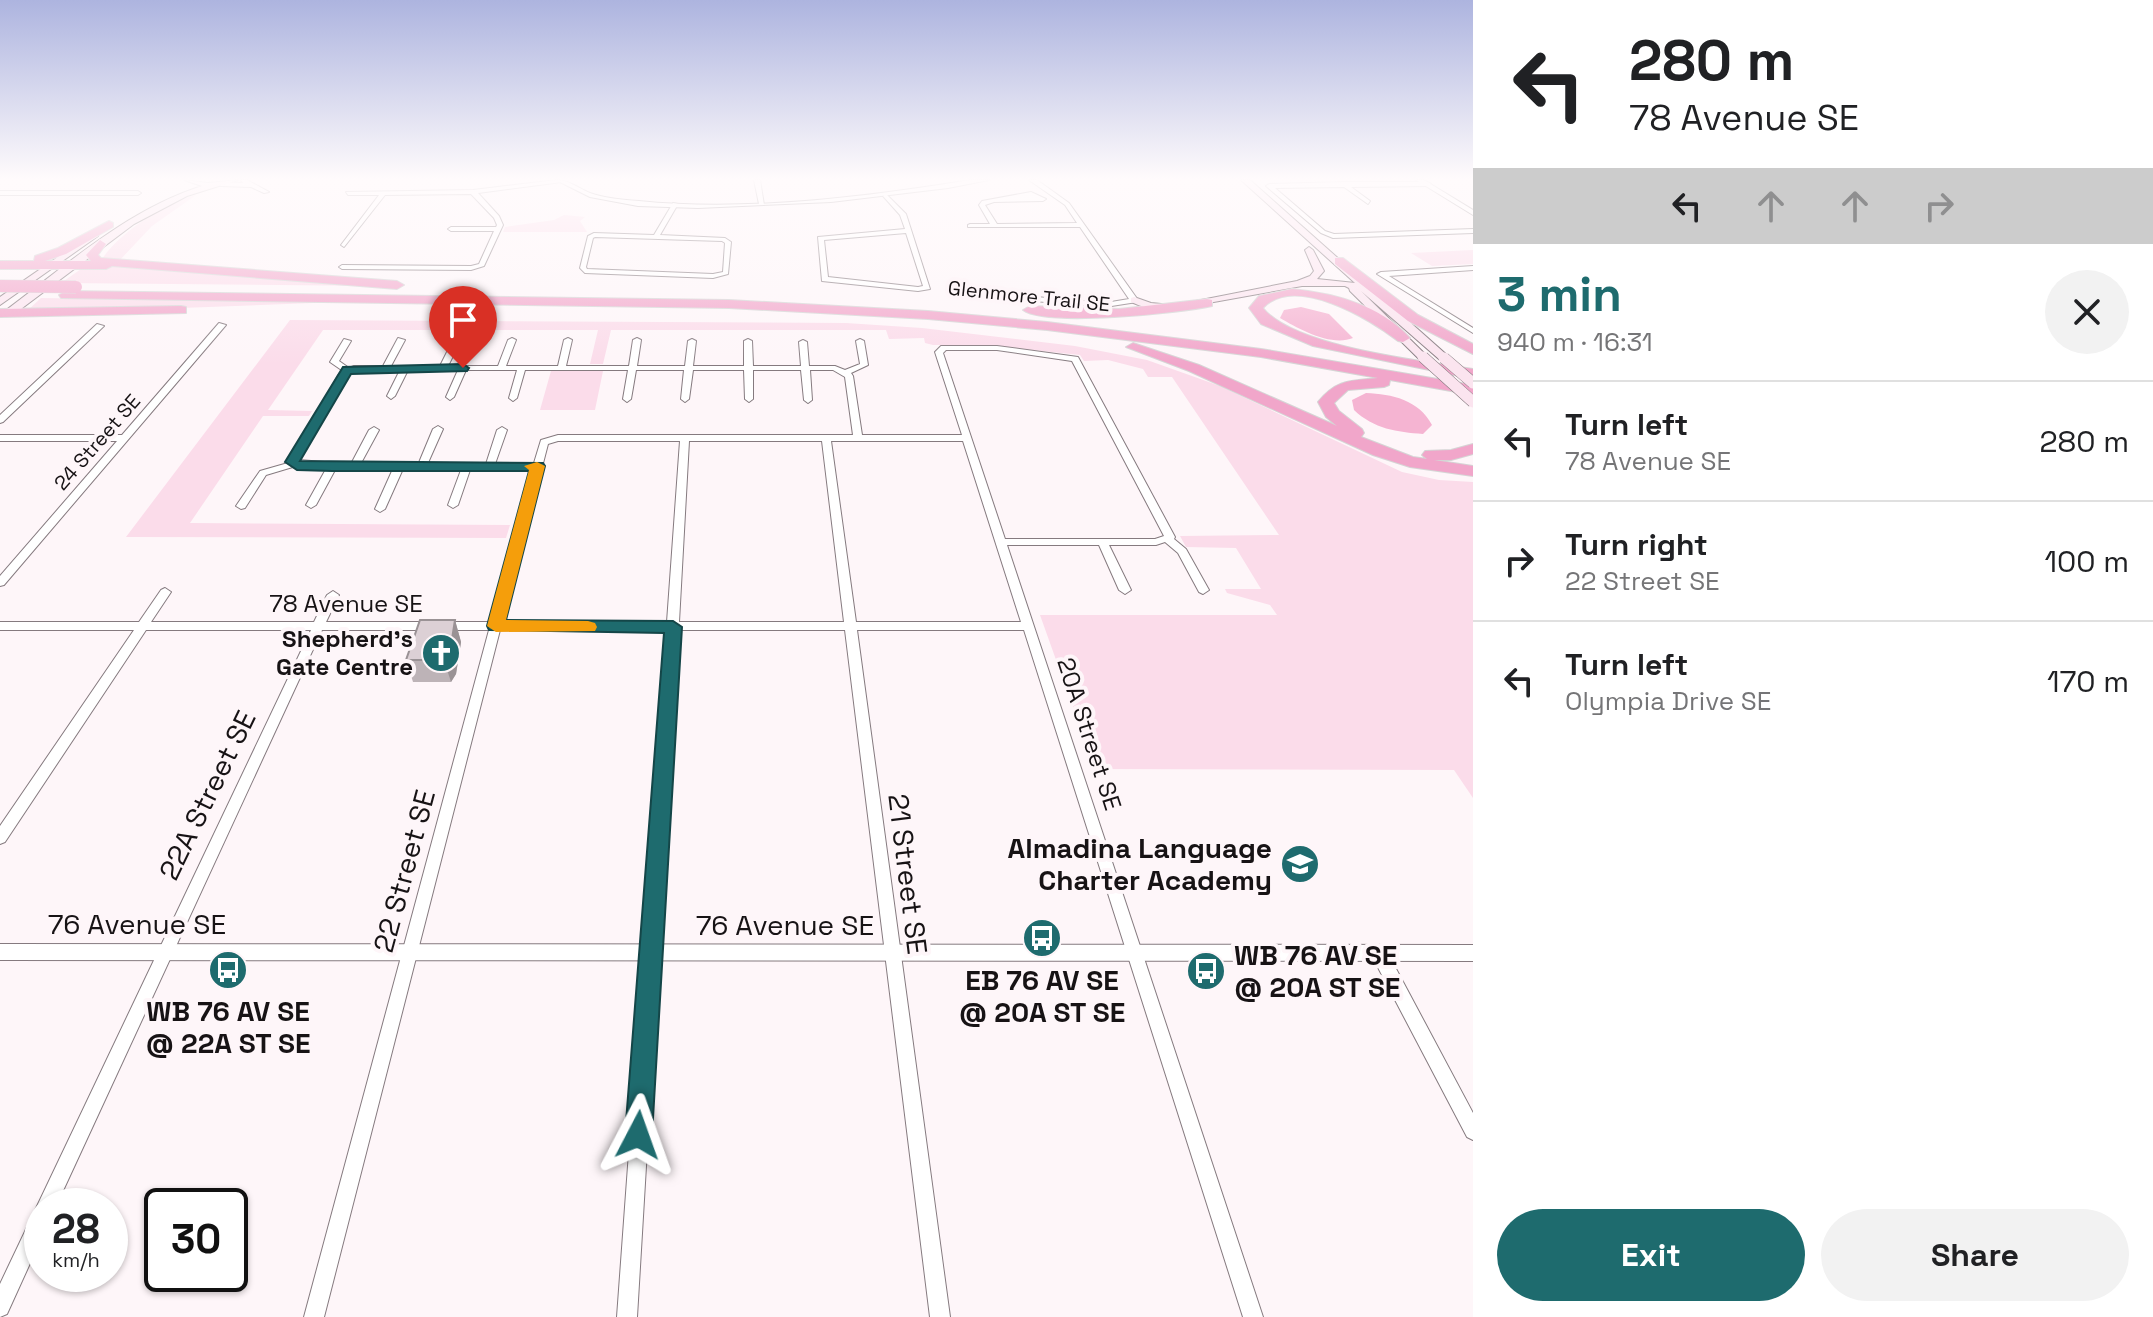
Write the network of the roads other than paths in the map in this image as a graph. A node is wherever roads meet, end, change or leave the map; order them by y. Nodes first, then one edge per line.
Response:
1 (77, 241) edge
2 (86, 241) edge
3 (104, 241) edge
4 (347, 241) edge
5 (494, 241) edge
6 (590, 241) edge
7 (726, 241) edge
8 (820, 241) edge
9 (912, 241) edge
10 (1093, 241) edge
11 (1300, 241) edge
12 (1316, 241) edge
13 (100, 244) junction
14 (344, 245) dead end
15 (1309, 250) junction
16 (1339, 261) junction
17 (1, 265) edge
18 (53, 265) junction
19 (73, 265) junction
20 (179, 266) junction
21 (342, 267) dead end
22 (1471, 269) edge
23 (1296, 284) junction
24 (1348, 284) junction
25 (0, 286) edge
26 (71, 291) junction
27 (0, 294) edge
28 (496, 296) junction
29 (1002, 296) dead end
30 (1377, 297) junction
31 (1134, 300) junction
32 (1207, 303) junction
33 (840, 304) junction
34 (2, 312) edge
35 (48, 313) junction
36 (222, 325) dead end
37 (100, 326) dead end
38 (0, 328) edge
39 (1473, 331) edge
40 (1403, 338) junction
41 (401, 340) dead end
42 (457, 340) dead end
43 (512, 340) dead end
44 (568, 340) dead end
45 (637, 340) dead end
46 (347, 341) dead end
47 (692, 341) dead end
48 (748, 341) dead end
49 (860, 341) dead end
50 (803, 342) dead end
51 (1473, 350) edge
52 (807, 367) junction
53 (386, 368) junction
54 (405, 368) junction
55 (443, 368) junction
56 (463, 368) junction
57 (501, 368) junction
58 (522, 368) junction
59 (561, 368) junction
60 (633, 368) junction
61 (690, 368) junction
62 (748, 368) junction
63 (347, 370) junction
64 (847, 372) junction
65 (1473, 374) edge
66 (1473, 382) edge
67 (1473, 393) edge
68 (391, 396) dead end
69 (450, 397) dead end
70 (513, 398) dead end
71 (627, 399) dead end
72 (685, 399) dead end
73 (749, 399) dead end
74 (808, 400) dead end
75 (1473, 402) edge
76 (0, 420) edge
77 (438, 429) dead end
78 (374, 430) dead end
79 (502, 430) dead end
80 (0, 438) edge
81 (125, 438) junction
82 (826, 438) junction
83 (858, 438) junction
84 (968, 438) junction
85 (685, 439) junction
86 (1473, 449) edge
87 (293, 464) junction
88 (355, 466) junction
89 (399, 466) junction
90 (422, 466) junction
91 (467, 466) junction
92 (490, 466) junction
93 (537, 466) junction
94 (332, 467) junction
95 (1473, 469) edge
96 (311, 505) dead end
97 (453, 505) dead end
98 (241, 506) dead end
99 (380, 509) dead end
100 (1168, 540) junction
101 (1001, 542) junction
102 (1103, 543) junction
103 (0, 583) edge
104 (1125, 590) dead end
105 (1203, 590) dead end
106 (165, 592) dead end
107 (333, 595) dead end
108 (0, 626) edge
109 (142, 626) junction
110 (318, 626) junction
111 (496, 626) junction
112 (1028, 626) junction
113 (673, 627) junction
114 (849, 627) junction
115 (0, 838) edge
116 (0, 952) edge
117 (162, 952) junction
118 (409, 953) junction
119 (650, 953) junction
120 (892, 953) junction
121 (1134, 953) junction
122 (1379, 953) junction
123 (1473, 953) edge
124 (1473, 1131) edge
125 (54, 1188) edge
126 (24, 1254) edge
127 (0, 1307) edge
128 (314, 1317) edge
129 (627, 1317) edge
130 (940, 1317) edge
131 (1253, 1317) edge

1 - 17 highway
2 - 18 main road
3 - 13 main road
4 - 14 street
5 - 21 street
6 - 7 street
8 - 9 street
10 - 31 street
11 - 15 main road
12 - 16 main road
13 - 19 main road
13 - 20 highway
15 - 23 main road
15 - 24 main road
16 - 30 main road
16 - 51 highway
17 - 18 highway
18 - 19 highway
18 - 34 main road
19 - 20 highway
19 - 34 main road
20 - 28 highway
22 - 39 street
23 - 24 main road
23 - 32 main road
24 - 30 main road
24 - 40 main road
25 - 26 highway, Glenmore Trail SE, bridge
26 - 27 highway, Glenmore Trail SE
26 - 28 highway, Glenmore Trail SE
28 - 33 highway, Glenmore Trail SE
28 - 35 highway
29 - 31 street
30 - 66 main road, bridge
31 - 32 main road
32 - 33 highway
33 - 66 highway, Glenmore Trail SE
33 - 67 highway, Glenmore Trail SE
33 - 95 highway
34 - 35 highway
35 - 38 highway
36 - 81 street, 24 Street SE
37 - 76 street
40 - 65 highway
40 - 75 main road, bridge
41 - 53 street
42 - 55 street
43 - 57 street
44 - 59 street
45 - 60 street
46 - 63 street
47 - 61 street
48 - 62 street
49 - 64 street
50 - 52 street
52 - 62 street
52 - 64 street
52 - 74 street
53 - 54 street
53 - 63 street
54 - 55 street
54 - 68 street
55 - 56 street
56 - 57 street
56 - 69 street
57 - 58 street
58 - 59 street
58 - 70 street
59 - 60 street
60 - 61 street
60 - 71 street
61 - 62 street
61 - 72 street
62 - 73 street
63 - 87 street
64 - 83 street
67 - 86 highway
77 - 90 street
78 - 88 street
79 - 92 street
80 - 81 street
81 - 103 street, 24 Street SE
82 - 83 street
82 - 85 street
82 - 114 street, 21 Street SE
83 - 84 street
84 - 100 street, 20A Street SE
84 - 101 street, 20A Street SE
85 - 93 street, 22 Street SE
85 - 113 street
87 - 94 street
87 - 98 street
88 - 89 street
88 - 94 street
89 - 90 street
89 - 99 street
90 - 91 street
91 - 92 street
91 - 97 street
92 - 93 street
93 - 111 street, 22 Street SE
94 - 96 street
100 - 102 street
100 - 105 street
101 - 102 street
101 - 112 street, 20A Street SE
102 - 104 street
106 - 109 street
107 - 110 street, 22A Street SE
108 - 109 street, 78 Avenue SE
109 - 110 street, 78 Avenue SE
109 - 115 street
110 - 111 street, 78 Avenue SE
110 - 117 street, 22A Street SE
111 - 113 street, 78 Avenue SE
111 - 118 street, 22 Street SE
112 - 114 street, 78 Avenue SE
112 - 121 street, 20A Street SE
113 - 114 street, 78 Avenue SE
113 - 119 street
114 - 120 street, 21 Street SE
116 - 117 street, 76 Avenue SE
117 - 118 street, 76 Avenue SE
117 - 125 street, 22A Street SE
118 - 119 street, 76 Avenue SE
118 - 128 street, 22 Street SE
119 - 120 street, 76 Avenue SE
119 - 129 street
120 - 121 street, 76 Avenue SE
120 - 130 street, 21 Street SE
121 - 122 street, 76 Avenue SE
121 - 131 street, 20A Street SE
122 - 123 street, 76 Avenue SE
122 - 124 street
126 - 127 street

